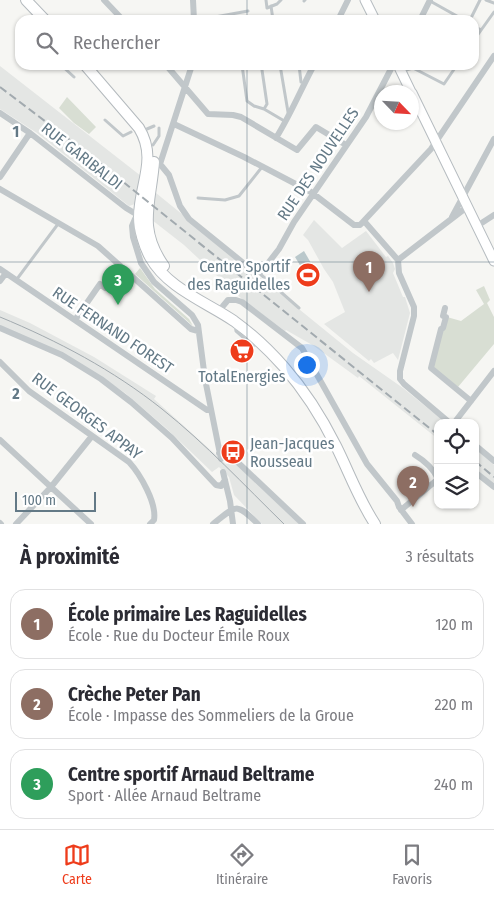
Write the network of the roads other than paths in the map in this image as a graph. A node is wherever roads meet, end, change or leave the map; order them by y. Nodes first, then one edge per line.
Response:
1 (104, 0) edge
2 (193, 0) edge
3 (266, 0) edge
4 (281, 0) edge
5 (348, 0) edge
6 (365, 0) edge
7 (430, 0) edge
8 (480, 0) edge
9 (486, 0) edge
10 (32, 1) edge
11 (494, 3) edge
12 (272, 6) junction
13 (248, 11) dead end
14 (494, 12) edge
15 (42, 15) edge
16 (47, 15) edge
17 (118, 15) edge
18 (194, 15) edge
19 (229, 15) edge
20 (273, 15) edge
21 (340, 15) edge
22 (372, 15) edge
23 (422, 15) edge
24 (456, 15) edge
25 (472, 15) edge
26 (490, 18) junction
27 (494, 21) edge
28 (481, 30) joint
29 (479, 33) edge
30 (494, 56) edge
31 (66, 70) edge
32 (89, 70) edge
33 (98, 70) edge
34 (170, 70) edge
35 (191, 70) edge
36 (243, 70) edge
37 (262, 70) dead end
38 (281, 70) edge
39 (300, 70) edge
40 (311, 70) edge
41 (390, 70) edge
42 (400, 70) edge
43 (417, 70) edge
44 (454, 70) edge
45 (74, 77) dead end
46 (301, 82) dead end
47 (407, 85) edge
48 (186, 88) junction
49 (264, 109) junction
50 (419, 109) edge
51 (0, 113) edge
52 (291, 114) junction
53 (105, 120) dead end
54 (286, 122) junction
55 (174, 124) junction
56 (159, 128) dead end
57 (131, 132) dead end
58 (30, 133) junction
59 (276, 138) junction
60 (494, 139) edge
61 (435, 142) junction
62 (153, 145) junction
63 (346, 145) junction
64 (154, 164) junction
65 (262, 166) junction
66 (0, 177) edge
67 (0, 189) edge
68 (314, 194) junction
69 (462, 197) junction
70 (198, 198) dead end
71 (468, 207) junction
72 (144, 212) junction
73 (494, 215) edge
74 (451, 218) junction
75 (362, 223) junction
76 (58, 224) junction
77 (477, 226) junction
78 (398, 260) junction
79 (494, 261) edge
80 (3, 271) edge
81 (258, 272) junction
82 (16, 280) junction
83 (0, 281) edge
84 (105, 288) dead end
85 (223, 306) junction
86 (299, 308) dead end
87 (445, 308) dead end
88 (75, 320) junction
89 (0, 328) edge
90 (198, 331) junction
91 (0, 362) edge
92 (217, 371) dead end
93 (494, 372) edge
94 (205, 379) junction
95 (471, 400) junction
96 (211, 409) junction
97 (447, 419) edge
98 (455, 419) edge
99 (92, 436) junction
100 (0, 440) edge
101 (479, 449) edge
102 (415, 456) dead end
103 (493, 461) edge
104 (434, 472) edge
105 (479, 475) edge
106 (434, 482) edge
107 (215, 483) junction
108 (51, 487) junction
109 (494, 487) edge
110 (230, 501) junction
111 (232, 510) junction
112 (402, 510) junction
113 (16, 524) edge
114 (91, 524) edge
115 (150, 524) edge
116 (213, 524) edge
117 (233, 524) edge
118 (258, 524) edge
119 (303, 524) edge
120 (375, 524) edge
121 (383, 524) edge
122 (412, 524) edge

1 - 17 street
2 - 18 street
3 - 12 lane
4 - 12 lane
5 - 21 street
6 - 22 street
7 - 23 street
7 - 24 lane
8 - 25 lane
9 - 11 lane
10 - 15 main road
10 - 16 main road
12 - 20 lane
13 - 19 lane
14 - 26 lane
26 - 27 lane
26 - 28 lane
28 - 29 lane
30 - 61 street
31 - 45 lane
32 - 64 main road
33 - 62 main road
34 - 48 street
35 - 48 street
36 - 49 lane
37 - 49 lane
38 - 52 lane
39 - 46 lane
40 - 52 street
41 - 63 street, RUE DES NOUVELLES
42 - 47 street
43 - 44 lane
48 - 55 street
48 - 59 street
49 - 54 lane
50 - 61 street
51 - 58 street, RUE GARIBALDI
52 - 54 street
53 - 57 lane
54 - 59 street
55 - 64 street
55 - 65 street
56 - 62 lane
58 - 66 street
58 - 72 street, RUE GARIBALDI
59 - 63 street
60 - 69 street
61 - 69 street
61 - 75 street
62 - 64 main road
63 - 68 street, RUE DES NOUVELLES
64 - 72 main road
64 - 81 street
65 - 68 street
65 - 70 lane
67 - 76 street
68 - 75 street
68 - 81 street, RUE DES NOUVELLES
69 - 71 street
69 - 74 street
71 - 74 street
71 - 77 street
72 - 85 main road
72 - 90 street
72 - 120 main road
73 - 77 street
74 - 78 street
75 - 78 street
76 - 82 lane
76 - 90 street
77 - 79 street
78 - 97 street
80 - 82 street, RUE FERNAND FOREST
80 - 83 street
81 - 86 lane
82 - 88 street, RUE FERNAND FOREST
84 - 88 street
85 - 112 street
85 - 121 main road
87 - 95 street
88 - 96 street, RUE FERNAND FOREST
89 - 107 street
90 - 94 street
91 - 99 street, RUE GEORGES APPAY
92 - 94 lane
93 - 95 street
94 - 96 street
95 - 98 street
96 - 119 street
99 - 108 street
99 - 115 street, RUE GEORGES APPAY
100 - 108 street
101 - 103 street
102 - 104 street
105 - 109 street
106 - 112 street
107 - 110 street
107 - 110 street
108 - 113 street
108 - 114 street
110 - 111 street
111 - 116 street
111 - 117 street
111 - 118 street
112 - 122 street

